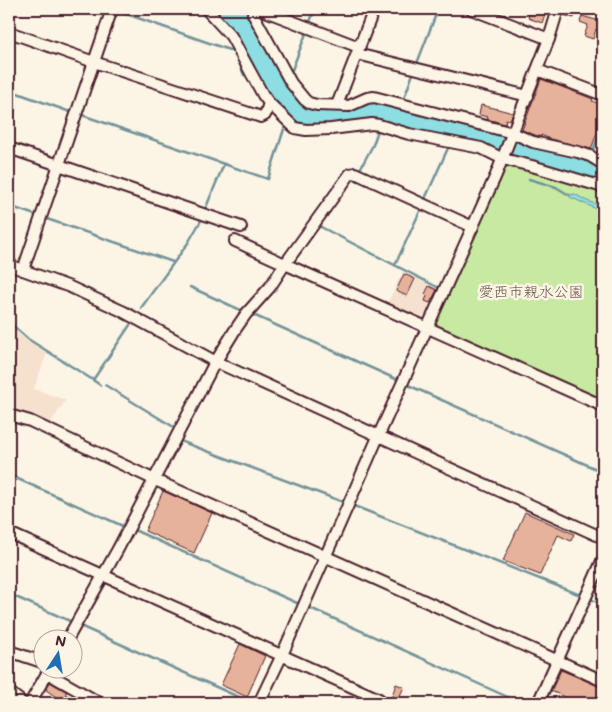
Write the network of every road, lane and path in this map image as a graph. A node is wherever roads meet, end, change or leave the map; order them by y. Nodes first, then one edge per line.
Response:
1 (112, 9) edge
2 (206, 9) edge
3 (374, 9) edge
4 (471, 9) edge
5 (558, 9) edge
6 (255, 10) edge
7 (9, 32) edge
8 (549, 39) junction
9 (358, 50) junction
10 (94, 62) junction
11 (537, 70) junction
12 (603, 95) edge
13 (528, 96) junction
14 (269, 103) junction
15 (337, 105) junction
16 (513, 133) junction
17 (9, 148) edge
18 (503, 158) junction
19 (60, 164) junction
20 (603, 164) edge
21 (603, 188) edge
22 (241, 227) dead end
23 (473, 227) junction
24 (235, 241) dead end
25 (285, 264) junction
26 (9, 265) edge
27 (23, 270) junction
28 (428, 327) junction
29 (216, 362) junction
30 (603, 406) edge
31 (9, 415) edge
32 (378, 437) junction
33 (155, 480) junction
34 (9, 532) edge
35 (603, 538) edge
36 (325, 556) junction
37 (603, 559) edge
38 (104, 575) junction
39 (73, 630) edge
40 (9, 651) edge
41 (282, 655) junction
42 (32, 659) edge
43 (557, 660) junction
44 (43, 680) edge
45 (63, 680) edge
46 (603, 681) edge
47 (9, 692) edge
48 (379, 698) dead end
49 (23, 703) edge
50 (30, 703) edge
51 (100, 703) edge
52 (259, 703) edge
53 (538, 703) edge

1 - 10 street
2 - 14 street
3 - 9 street
4 - 8 street
5 - 8 street
6 - 9 street
6 - 15 street
7 - 10 street
8 - 11 street
9 - 13 street
9 - 15 street
10 - 14 street
10 - 19 street
11 - 12 street
11 - 13 street
13 - 16 street
14 - 18 street
15 - 16 street
16 - 18 street
16 - 20 street
17 - 19 street
18 - 21 street
18 - 23 street
19 - 22 street
19 - 27 street
23 - 25 street
23 - 28 street
24 - 25 street
25 - 28 street
25 - 29 street
26 - 27 street
27 - 29 street
28 - 30 street
28 - 32 street
29 - 32 street
29 - 33 street
31 - 33 street
32 - 35 street
32 - 36 street
33 - 36 street
33 - 38 street
34 - 38 street
36 - 41 street
36 - 43 street
37 - 43 street
38 - 39 street
38 - 41 street
40 - 42 street
41 - 48 street
41 - 52 street
43 - 46 street
43 - 53 street
44 - 50 street
45 - 51 street
47 - 49 street

